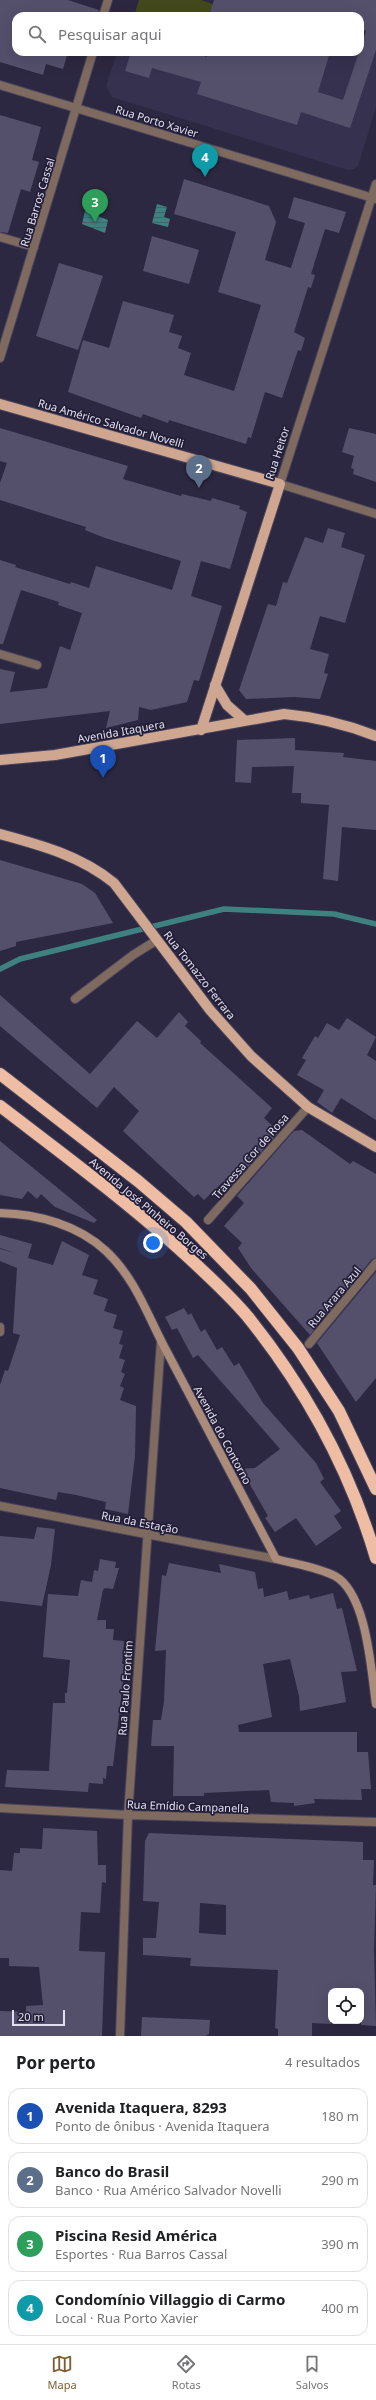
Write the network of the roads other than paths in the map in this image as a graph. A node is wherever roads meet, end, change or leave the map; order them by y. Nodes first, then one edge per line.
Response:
1 (108, 0) edge
2 (104, 12) edge
3 (92, 56) edge
4 (0, 85) edge
5 (77, 108) junction
6 (376, 184) edge
7 (374, 199) edge
8 (0, 238) edge
9 (34, 248) junction
10 (0, 358) edge
11 (0, 404) edge
12 (280, 484) junction
13 (376, 514) edge
14 (0, 654) edge
15 (37, 665) dead end
16 (215, 685) junction
17 (244, 720) junction
18 (201, 730) junction
19 (376, 736) edge
20 (0, 760) edge
21 (0, 834) edge
22 (155, 938) junction
23 (75, 999) dead end
24 (0, 1074) edge
25 (0, 1106) edge
26 (308, 1107) junction
27 (376, 1147) edge
28 (0, 1213) edge
29 (208, 1220) dead end
30 (376, 1263) edge
31 (0, 1327) edge
32 (0, 1332) edge
33 (161, 1342) junction
34 (309, 1344) dead end
35 (376, 1489) edge
36 (0, 1506) edge
37 (147, 1534) junction
38 (376, 1558) edge
39 (276, 1559) junction
40 (376, 1704) edge
41 (0, 1808) edge
42 (128, 1815) junction
43 (376, 1822) edge
44 (120, 2036) edge

1 - 2 street
3 - 5 street, Rua Barros Cassal
4 - 5 street, Rua Porto Xavier
5 - 7 street, Rua Porto Xavier
5 - 9 street, Rua Barros Cassal
6 - 7 street, Rua Heitor
7 - 12 street, Rua Heitor
8 - 9 street
9 - 10 street, Rua Barros Cassal
11 - 12 main road, Rua Américo Salvador Novelli
12 - 13 street, Rua Américo Salvador Novelli
12 - 16 main road, Rua Heitor
14 - 15 street
16 - 17 main road
16 - 18 main road, Rua Heitor
17 - 18 main road, Avenida Itaquera
17 - 19 main road, Avenida Itaquera
18 - 20 main road, Avenida Itaquera
21 - 22 main road, Rua Tomazzo Ferrara
22 - 23 street
22 - 26 main road, Rua Tomazzo Ferrara
24 - 35 highway, Avenida José Pinheiro Borges
25 - 38 highway, Avenida José Pinheiro Borges
26 - 27 main road, Rua Tomazzo Ferrara
26 - 29 street, Travessa Cor de Rosa
28 - 33 street, Avenida do Contorno
30 - 34 street, Rua Arara Azul
31 - 32 street
33 - 37 street, Rua Paulo Frontim
33 - 39 street, Avenida do Contorno
36 - 37 street, Rua da Estação
37 - 39 street, Rua da Estação
37 - 42 street, Rua Paulo Frontim
39 - 40 street
41 - 42 street, Rua Emídio Campanella
42 - 43 street, Rua Emídio Campanella
42 - 44 street, Rua Paulo Frontim

